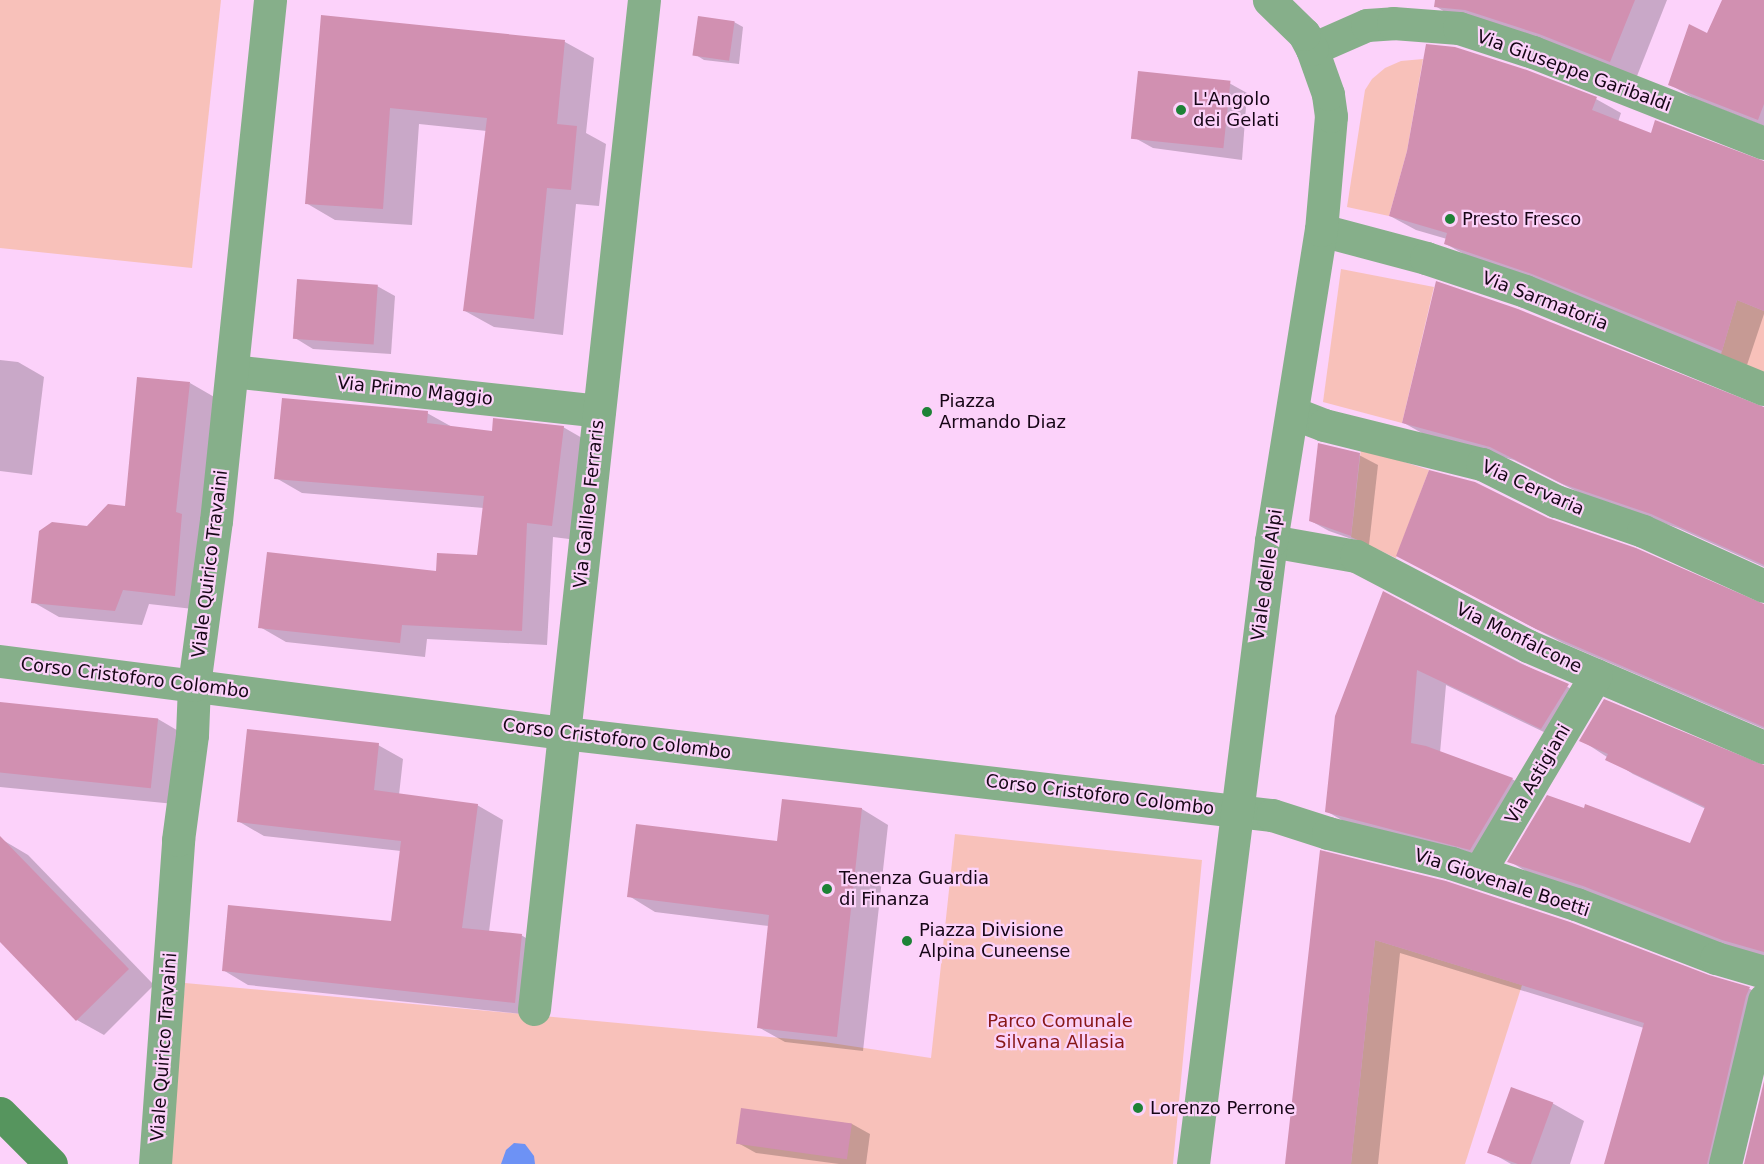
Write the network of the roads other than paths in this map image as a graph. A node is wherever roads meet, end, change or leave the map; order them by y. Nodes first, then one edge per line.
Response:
1 (270, 0) edge
2 (644, 0) edge
3 (1271, 2) edge
4 (1312, 49) junction
5 (1764, 143) edge
6 (1321, 230) junction
7 (232, 371) junction
8 (1764, 389) edge
9 (599, 411) junction
10 (1293, 412) junction
11 (1271, 541) junction
12 (1764, 586) edge
13 (0, 661) edge
14 (1596, 675) junction
15 (194, 685) junction
16 (564, 733) junction
17 (1764, 747) edge
18 (1236, 810) junction
19 (1479, 872) junction
20 (1764, 972) edge
21 (1764, 1000) edge
22 (534, 1009) dead end
23 (0, 1113) edge
24 (51, 1164) edge
25 (155, 1164) edge
26 (1193, 1164) edge
27 (1725, 1164) edge

1 - 7 street, Viale Quirico Travaini
2 - 9 street, Via Galileo Ferraris
3 - 4 street, Viale delle Alpi
4 - 5 street, Via Giuseppe Garibaldi
4 - 6 street, Viale delle Alpi
6 - 8 street, Via Sarmatoria
6 - 10 street, Viale delle Alpi
7 - 9 street, Via Primo Maggio
7 - 15 street, Viale Quirico Travaini
9 - 16 street, Via Galileo Ferraris
10 - 11 street, Viale delle Alpi
10 - 12 street, Via Cervaria
11 - 14 street, Via Monfalcone
11 - 18 street, Viale delle Alpi
13 - 15 street, Corso Cristoforo Colombo
14 - 17 street, Via Monfalcone
14 - 19 street, Via Astigiani
15 - 16 street, Corso Cristoforo Colombo
15 - 25 street, Viale Quirico Travaini
16 - 18 street, Corso Cristoforo Colombo
16 - 22 street, Via Galileo Ferraris
18 - 19 street, Via Giovenale Boetti
18 - 26 street, Viale delle Alpi
19 - 20 street, Via Giovenale Boetti
21 - 27 street
23 - 24 main road

